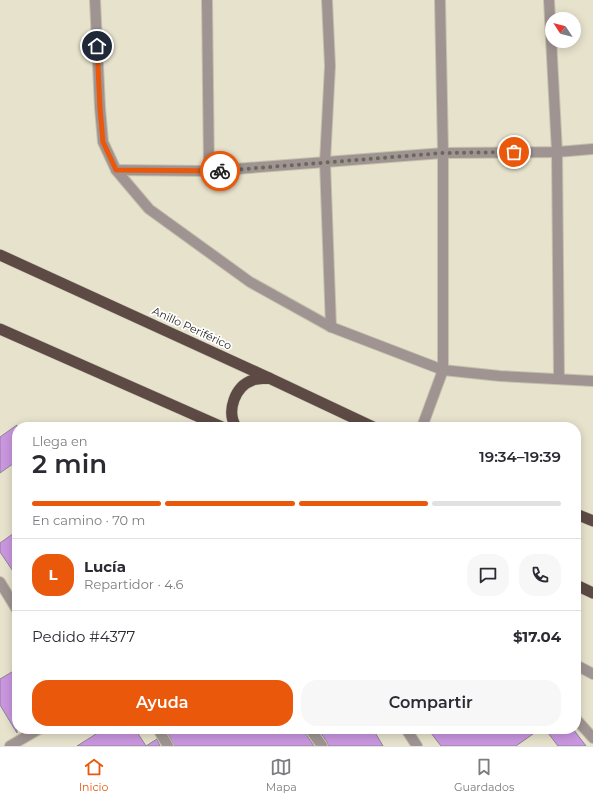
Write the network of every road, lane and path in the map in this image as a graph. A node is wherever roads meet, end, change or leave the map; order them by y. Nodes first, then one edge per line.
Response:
1 (95, 0) edge
2 (207, 0) edge
3 (327, 0) edge
4 (440, 0) edge
5 (549, 0) edge
6 (593, 149) edge
7 (556, 152) junction
8 (443, 153) junction
9 (325, 162) junction
10 (116, 170) junction
11 (210, 171) junction
12 (0, 255) edge
13 (331, 328) junction
14 (0, 329) edge
15 (443, 370) junction
16 (269, 378) junction
17 (559, 378) junction
18 (593, 381) edge
19 (211, 422) edge
20 (233, 422) edge
21 (362, 422) edge
22 (424, 422) edge
23 (581, 516) edge
24 (593, 521) edge
25 (0, 582) edge
26 (581, 587) edge
27 (593, 593) edge
28 (12, 602) edge
29 (581, 668) edge
30 (593, 674) edge
31 (581, 725) edge
32 (30, 734) edge
33 (161, 734) edge
34 (314, 734) edge
35 (409, 734) edge
36 (593, 738) edge
37 (10, 746) edge
38 (168, 746) edge
39 (322, 746) edge
40 (417, 746) edge

1 - 10 street
2 - 11 street
3 - 9 street
4 - 8 street
5 - 7 street
6 - 7 street
7 - 8 street
7 - 17 street
8 - 9 street
8 - 15 street
9 - 11 street
9 - 13 street
10 - 11 street
10 - 13 street
12 - 16 highway, Anillo Periférico
13 - 15 street
14 - 19 highway
15 - 17 street
15 - 22 street
16 - 20 highway
16 - 21 highway, Anillo Periférico
17 - 18 street
23 - 24 highway
25 - 28 street
26 - 27 highway
29 - 30 street
31 - 36 street
32 - 37 street
33 - 38 street
34 - 39 street
35 - 40 street

